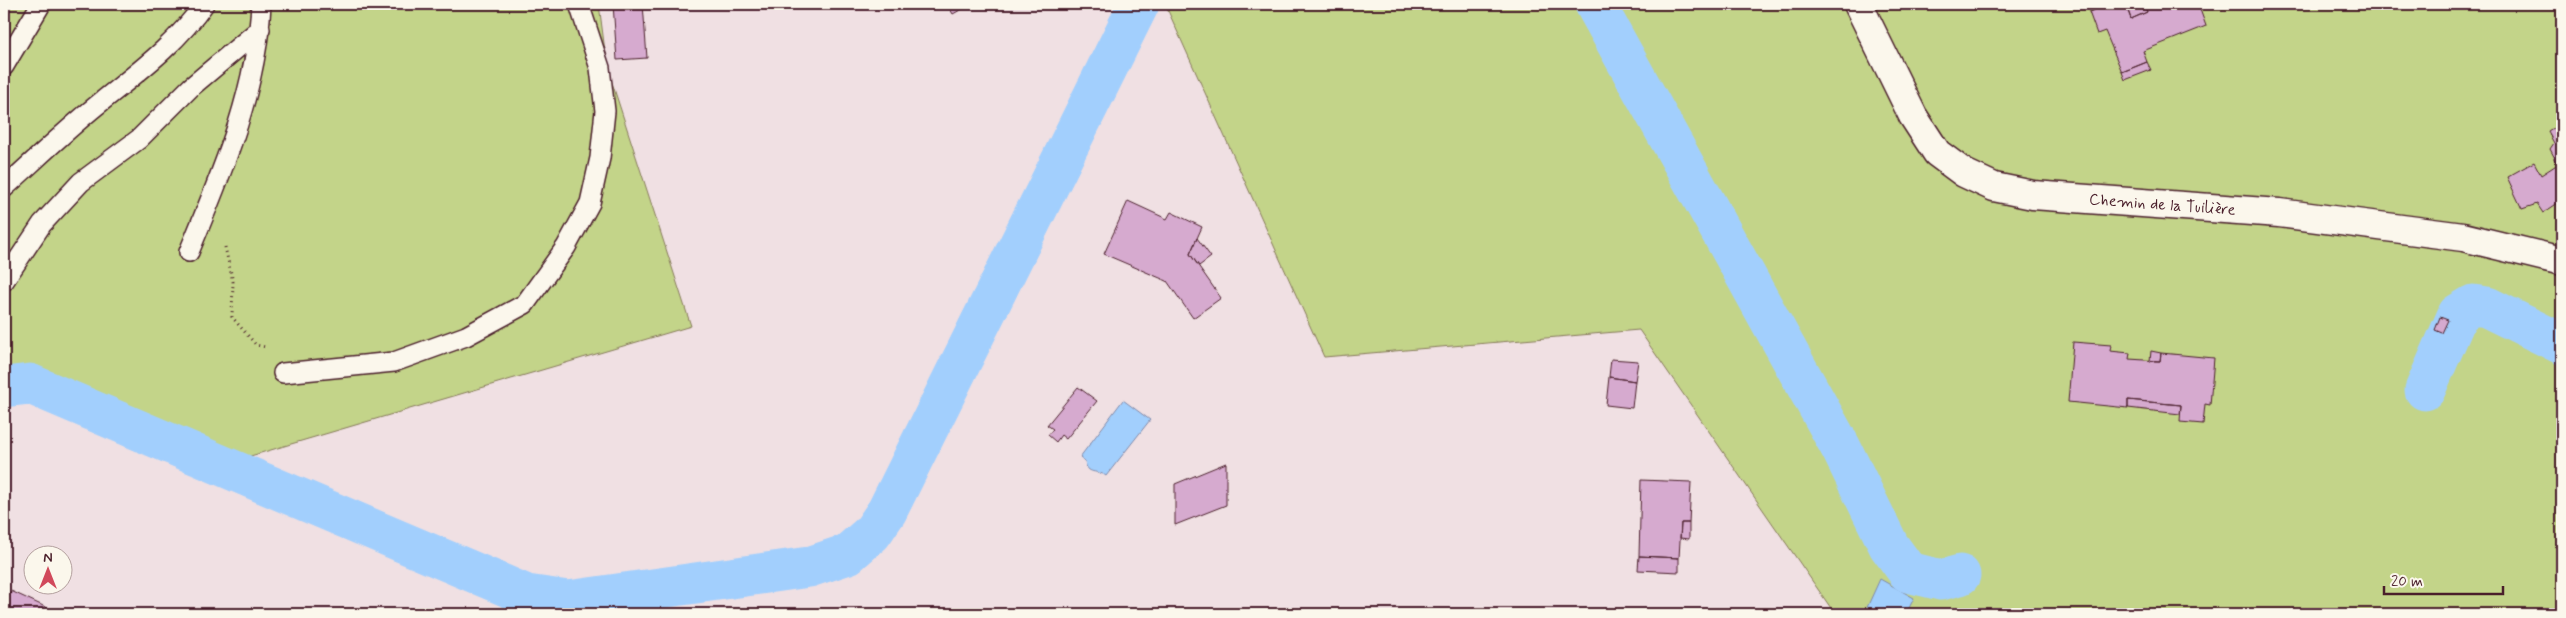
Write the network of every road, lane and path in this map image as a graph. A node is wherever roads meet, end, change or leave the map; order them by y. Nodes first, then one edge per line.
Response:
1 (41, 4) edge
2 (204, 4) edge
3 (261, 4) edge
4 (579, 4) edge
5 (1858, 4) edge
6 (260, 29) junction
7 (4, 66) edge
8 (4, 188) edge
9 (202, 219) junction
10 (189, 252) dead end
11 (2562, 260) edge
12 (4, 281) edge
13 (316, 370) junction
14 (284, 373) dead end

1 - 7 lane
2 - 8 lane
3 - 6 lane
4 - 13 lane
5 - 11 street, Chemin de la Tuilière
6 - 9 lane
6 - 12 lane
9 - 10 lane
9 - 13 path
13 - 14 lane

